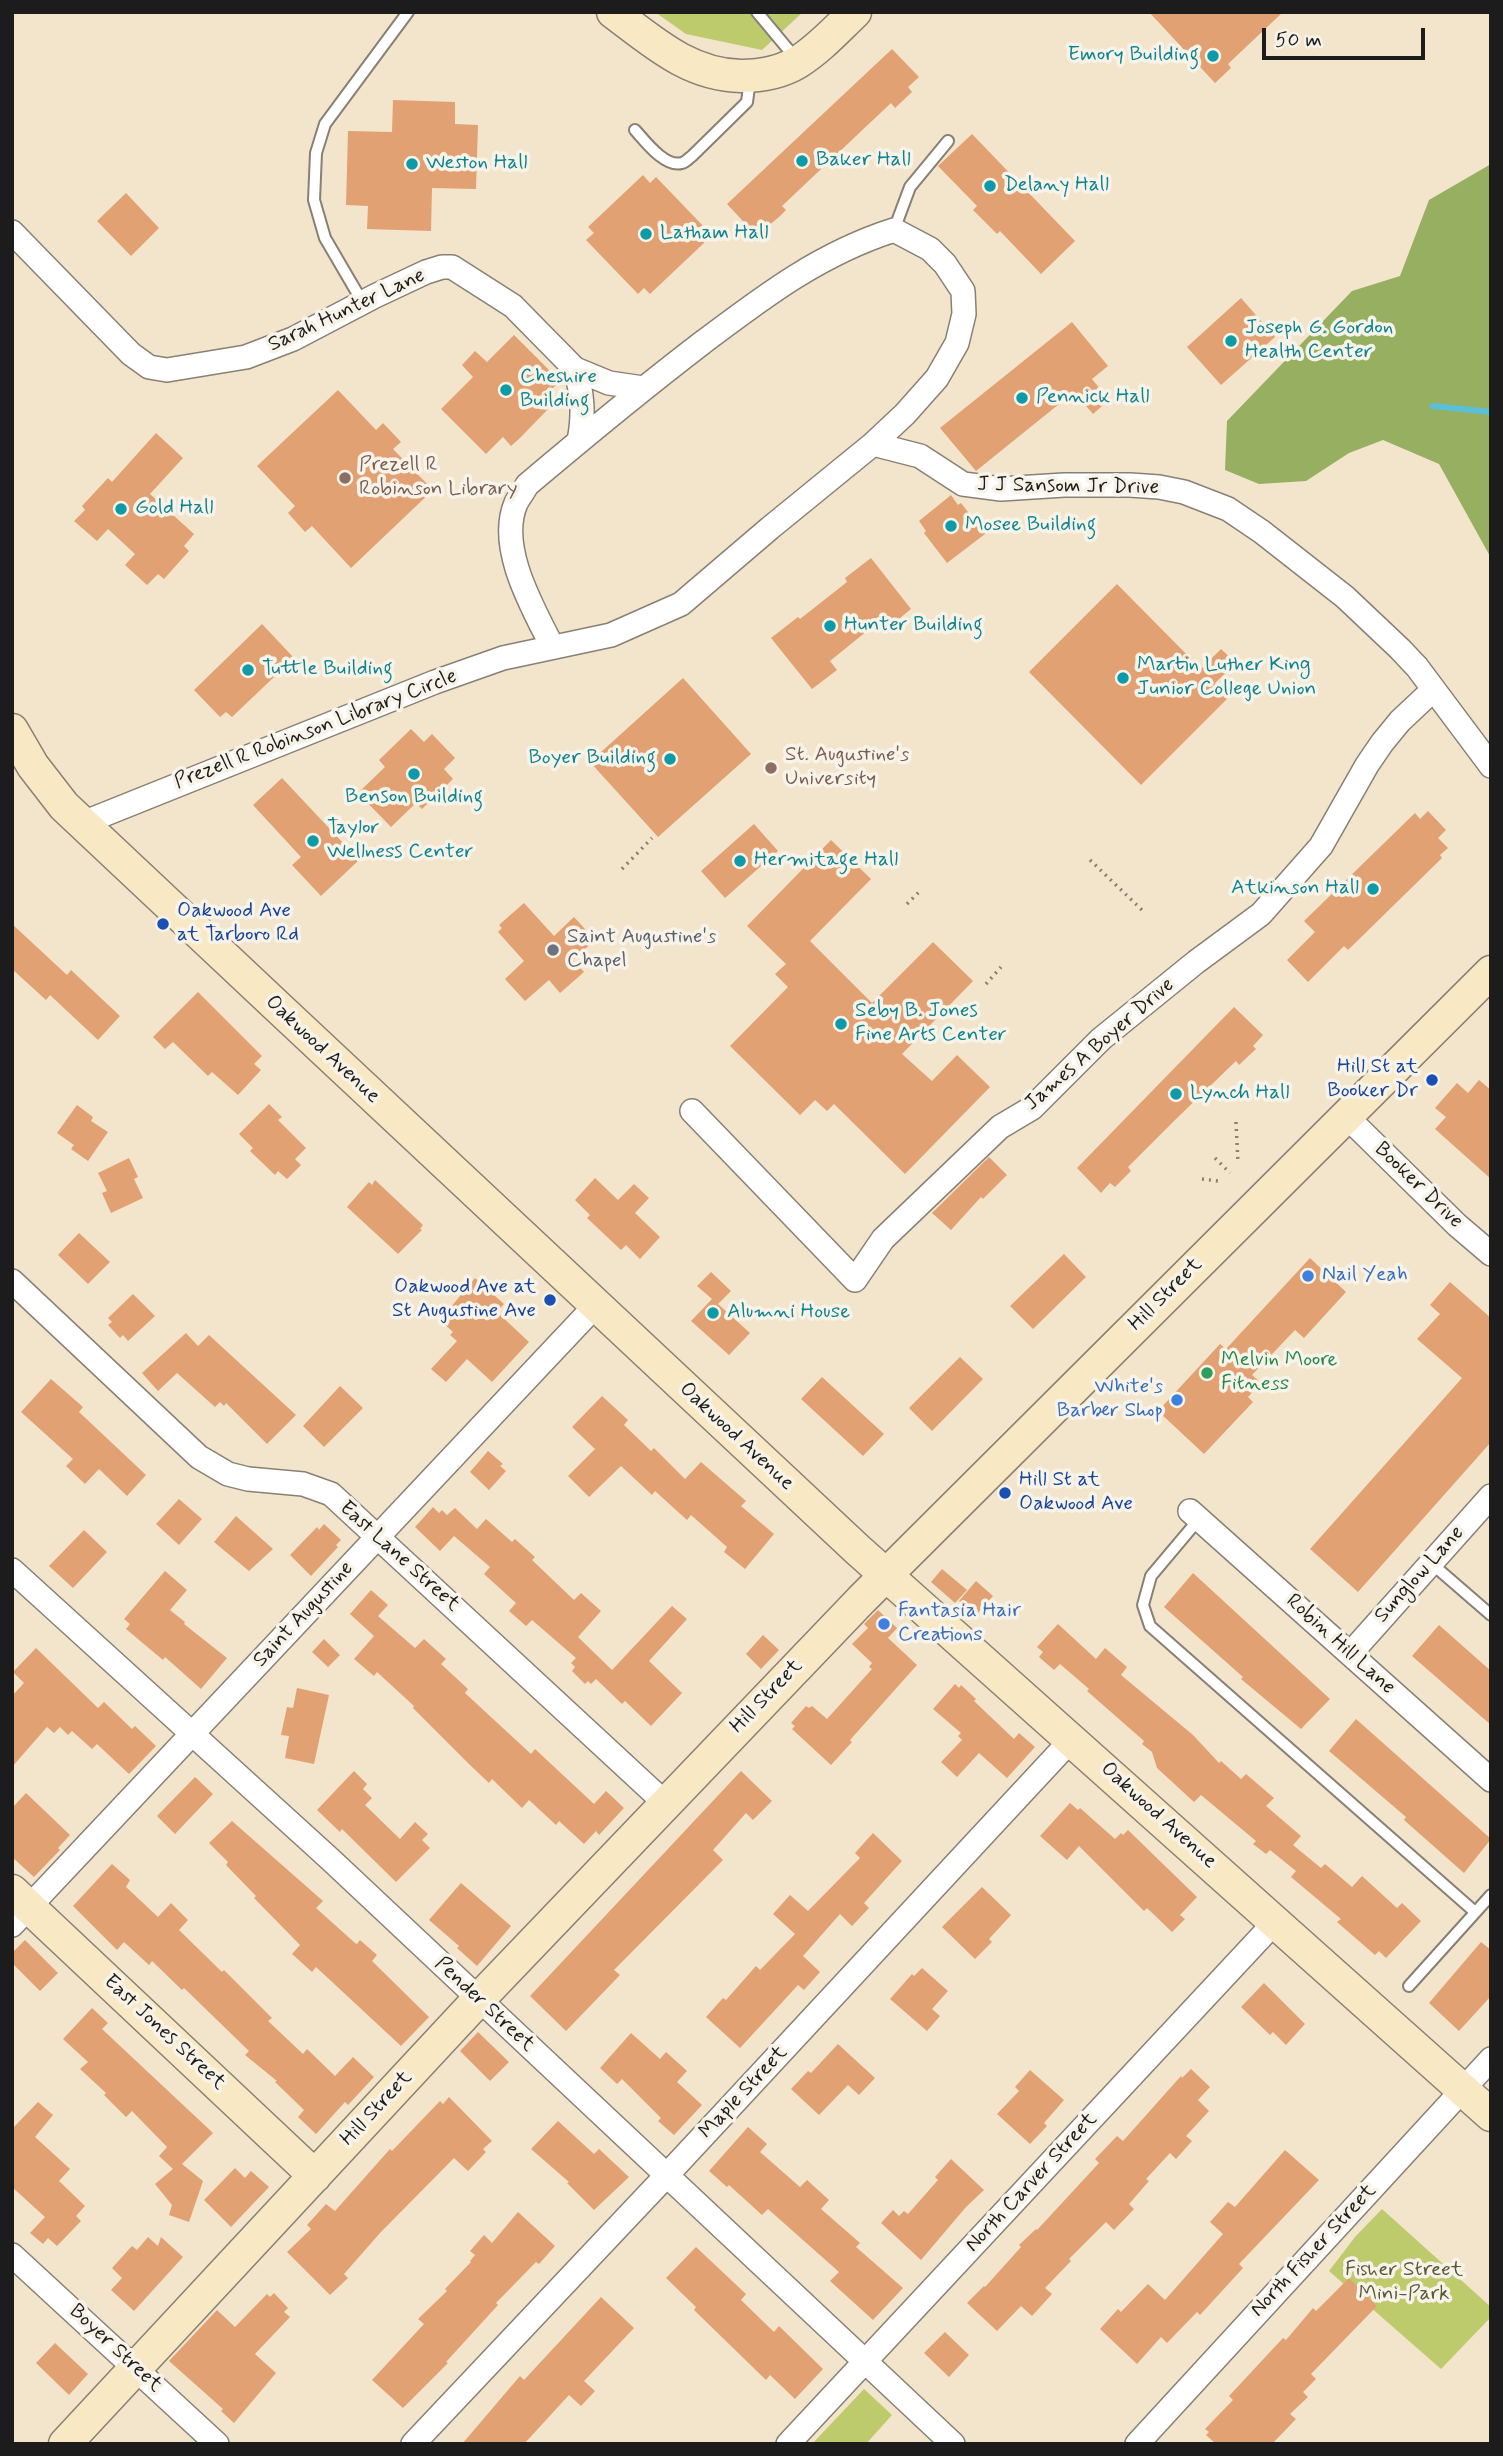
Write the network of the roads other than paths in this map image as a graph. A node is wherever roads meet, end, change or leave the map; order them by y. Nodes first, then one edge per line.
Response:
1 (408, 12) edge
2 (613, 12) edge
3 (757, 12) edge
4 (855, 12) edge
5 (799, 62) junction
6 (751, 76) junction
7 (635, 130) dead end
8 (948, 141) dead end
9 (894, 230) junction
10 (12, 232) edge
11 (362, 303) junction
12 (575, 369) junction
13 (643, 387) junction
14 (905, 414) junction
15 (579, 441) junction
16 (873, 444) junction
17 (920, 456) junction
18 (552, 646) junction
19 (1433, 690) junction
20 (12, 730) edge
21 (12, 761) edge
22 (1491, 766) edge
23 (74, 815) junction
24 (1491, 972) edge
25 (692, 1111) dead end
26 (1347, 1116) junction
27 (1491, 1254) edge
28 (12, 1281) edge
29 (596, 1305) junction
30 (1491, 1496) edge
31 (1194, 1515) joint
32 (378, 1536) junction
33 (1431, 1563) junction
34 (12, 1570) edge
35 (886, 1575) junction
36 (1491, 1615) edge
37 (1350, 1654) junction
38 (193, 1734) junction
39 (1072, 1739) junction
40 (1491, 1780) edge
41 (665, 1802) junction
42 (1491, 1895) edge
43 (18, 1908) edge
44 (1475, 1912) junction
45 (1276, 1921) junction
46 (1409, 1986) dead end
47 (479, 1999) junction
48 (1491, 2059) edge
49 (1463, 2089) junction
50 (1491, 2115) edge
51 (315, 2176) junction
52 (666, 2176) junction
53 (12, 2255) edge
54 (866, 2361) junction
55 (135, 2368) junction
56 (65, 2444) edge
57 (217, 2444) edge
58 (412, 2444) edge
59 (788, 2444) edge
60 (953, 2444) edge
61 (1137, 2444) edge

1 - 11 lane
2 - 6 street
3 - 5 lane
4 - 5 street
5 - 6 street
6 - 7 lane
8 - 9 lane
9 - 13 street
9 - 14 street, Prezell R Robinson Library Circle
10 - 11 street, Sarah Hunter Lane
11 - 12 street, Sarah Hunter Lane
12 - 13 street, Sarah Hunter Lane
12 - 15 street
13 - 15 street
14 - 16 street, Prezell R Robinson Library Circle
14 - 17 street
15 - 18 street
16 - 17 street, J J Sansom Jr Drive
16 - 18 street, Prezell R Robinson Library Circle
17 - 19 street, J J Sansom Jr Drive
18 - 23 street, Prezell R Robinson Library Circle
19 - 22 street, J J Sansom Jr Drive
19 - 25 street, James A Boyer Drive
20 - 23 street, Oakwood Avenue
21 - 23 street
23 - 29 street, Oakwood Avenue
24 - 26 street, Hill Street
26 - 27 street, Booker Drive
26 - 35 street, Hill Street
28 - 32 street, East Lane Street
29 - 32 street, Saint Augustine
29 - 35 street, Oakwood Avenue
30 - 33 street, Sunglow Lane
31 - 37 street, Robin Hill Lane
31 - 44 lane
32 - 38 street, Saint Augustine
32 - 41 street, East Lane Street
33 - 36 lane
33 - 37 street, Sunglow Lane
34 - 38 street, Pender Street
35 - 39 street, Oakwood Avenue
35 - 41 street, Hill Street
37 - 40 street, Robin Hill Lane
38 - 43 street, Saint Augustine
38 - 47 street, Pender Street
39 - 45 street, Oakwood Avenue
39 - 52 street, Maple Street
41 - 47 street, Hill Street
42 - 44 lane
43 - 51 street, East Jones Street
44 - 46 lane
45 - 49 street, Oakwood Avenue
45 - 54 street, North Carver Street
47 - 51 street, Hill Street
47 - 52 street, Pender Street
48 - 49 street, North Fisher Street
49 - 50 street, Oakwood Avenue
49 - 61 street, North Fisher Street
51 - 55 street, Hill Street
52 - 54 street, Pender Street
52 - 58 street, Maple Street
53 - 55 street, Boyer Street
54 - 59 street, North Carver Street
54 - 60 street, Pender Street
55 - 56 street, Hill Street
55 - 57 street, Boyer Street

